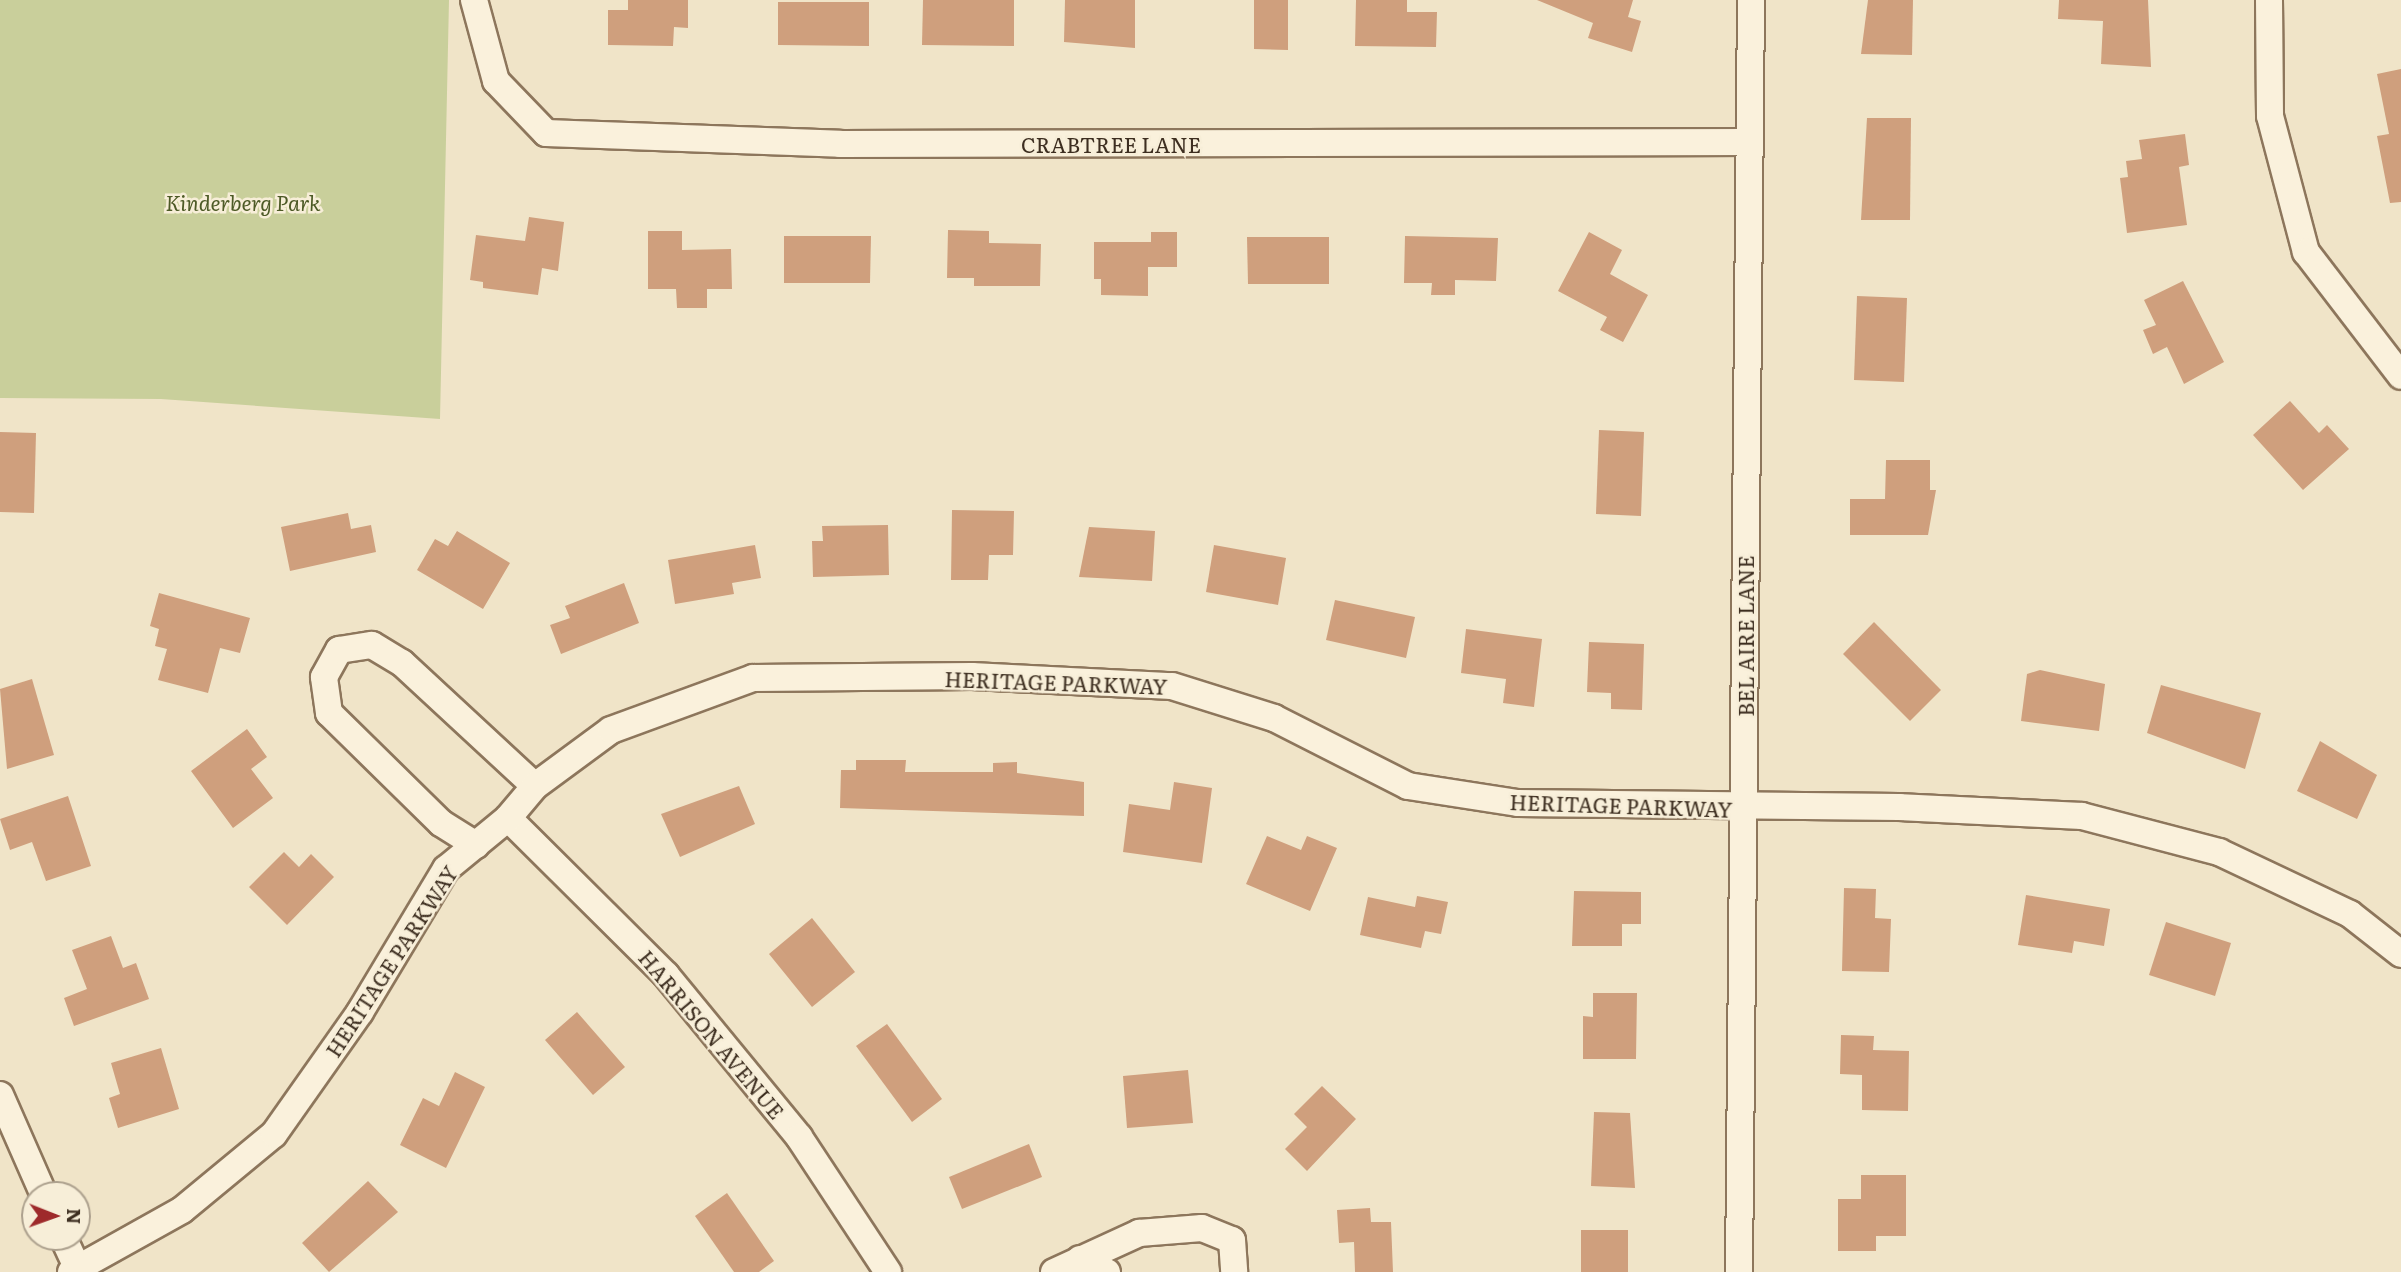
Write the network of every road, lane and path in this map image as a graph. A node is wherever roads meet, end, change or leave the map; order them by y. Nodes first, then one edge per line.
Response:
1 (474, 0) edge
2 (1751, 0) edge
3 (2269, 0) edge
4 (1749, 142) junction
5 (2401, 376) edge
6 (535, 786) junction
7 (1743, 810) junction
8 (508, 818) junction
9 (476, 845) junction
10 (2401, 954) edge
11 (0, 1094) edge
12 (38, 1181) edge
13 (68, 1251) edge
14 (1080, 1259) junction
15 (76, 1271) edge
16 (888, 1272) edge
17 (1054, 1272) edge
18 (1107, 1272) edge
19 (1234, 1272) edge
20 (1739, 1272) edge

1 - 4 street, CRABTREE LANE
2 - 4 street, BEL AIRE LANE
3 - 5 street
4 - 7 street, BEL AIRE LANE
6 - 7 street, HERITAGE PARKWAY
6 - 8 street, HERITAGE PARKWAY
6 - 9 street
7 - 10 street, HERITAGE PARKWAY
7 - 20 street, BEL AIRE LANE
8 - 9 street, HERITAGE PARKWAY
8 - 16 street, HARRISON AVENUE
9 - 15 street, HERITAGE PARKWAY
11 - 12 street
13 - 15 street
14 - 17 street
14 - 18 street
14 - 19 street

